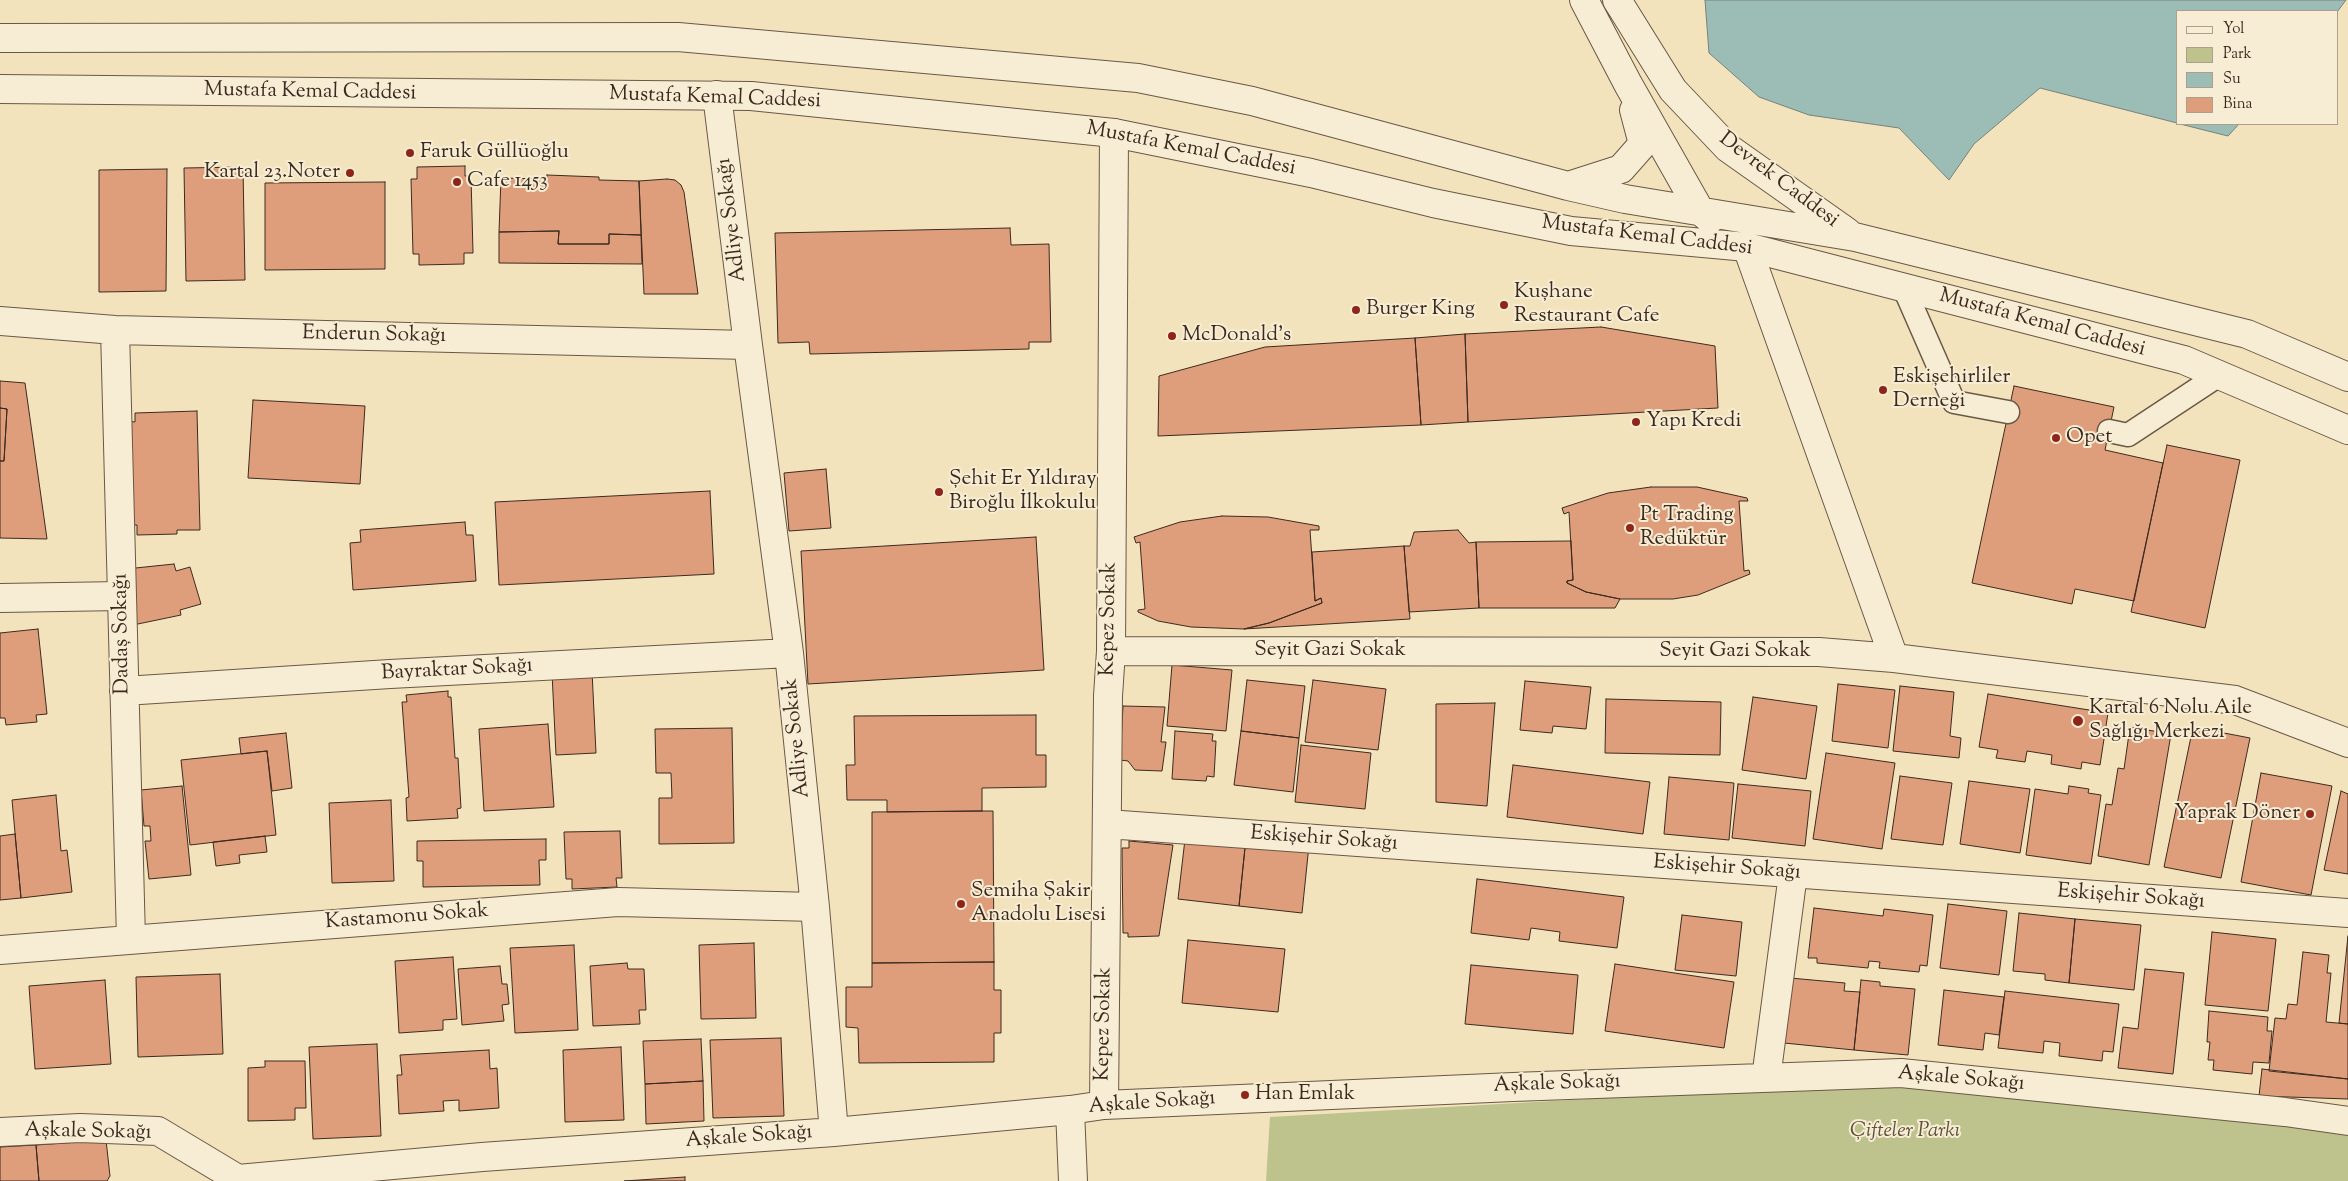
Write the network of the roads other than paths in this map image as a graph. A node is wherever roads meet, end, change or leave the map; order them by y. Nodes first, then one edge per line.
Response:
1 (1584, 0) edge
2 (1617, 0) edge
3 (0, 38) edge
4 (1628, 84) junction
5 (0, 89) edge
6 (717, 95) junction
7 (1114, 133) junction
8 (1568, 186) junction
9 (1700, 210) junction
10 (1855, 237) junction
11 (1747, 247) junction
12 (1904, 288) junction
13 (0, 321) edge
14 (115, 330) junction
15 (748, 345) junction
16 (2219, 375) junction
17 (2348, 377) edge
18 (2008, 412) dead end
19 (2348, 430) edge
20 (2109, 431) dead end
21 (122, 596) junction
22 (0, 598) edge
23 (1111, 651) junction
24 (789, 653) junction
25 (1894, 658) junction
26 (124, 692) junction
27 (2348, 743) edge
28 (1107, 824) junction
29 (1793, 874) junction
30 (815, 907) junction
31 (2348, 913) edge
32 (130, 939) junction
33 (0, 950) edge
34 (1766, 1078) junction
35 (1104, 1105) junction
36 (1070, 1110) junction
37 (2348, 1121) edge
38 (0, 1132) edge
39 (834, 1132) junction
40 (1073, 1181) edge

1 - 4 street
2 - 10 street, Devrek Caddesi
3 - 8 street, Mustafa Kemal Caddesi
4 - 8 street
4 - 9 street
5 - 6 street, Mustafa Kemal Caddesi
6 - 7 street, Mustafa Kemal Caddesi
6 - 15 street, Adliye Sokağı
7 - 11 street, Mustafa Kemal Caddesi
7 - 23 street, Kepez Sokak
8 - 9 street, Mustafa Kemal Caddesi
9 - 10 street, Mustafa Kemal Caddesi
9 - 11 street
10 - 17 street, Mustafa Kemal Caddesi
11 - 12 street, Mustafa Kemal Caddesi
11 - 25 street
12 - 16 street, Mustafa Kemal Caddesi
12 - 18 lane
13 - 14 street, Enderun Sokağı
14 - 15 street, Enderun Sokağı
14 - 21 street, Dadaş Sokağı
15 - 24 street, Adliye Sokak
16 - 19 street, Mustafa Kemal Caddesi
16 - 20 lane
21 - 22 street
21 - 26 street, Dadaş Sokağı
23 - 25 street, Seyit Gazi Sokak
23 - 28 street, Kepez Sokak
24 - 26 street, Bayraktar Sokağı
24 - 30 street, Adliye Sokak
25 - 27 street, Seyit Gazi Sokak
26 - 32 street, Dadaş Sokağı
28 - 29 street, Eskişehir Sokağı
28 - 35 street, Kepez Sokak
29 - 31 street, Eskişehir Sokağı
29 - 34 street
30 - 32 street, Kastamonu Sokak
30 - 39 street, Adliye Sokak
32 - 33 street, Kastamonu Sokak
34 - 35 street, Aşkale Sokağı
34 - 37 street, Aşkale Sokağı
35 - 36 street, Aşkale Sokağı
36 - 39 street, Aşkale Sokağı
36 - 40 street
38 - 39 street, Aşkale Sokağı

